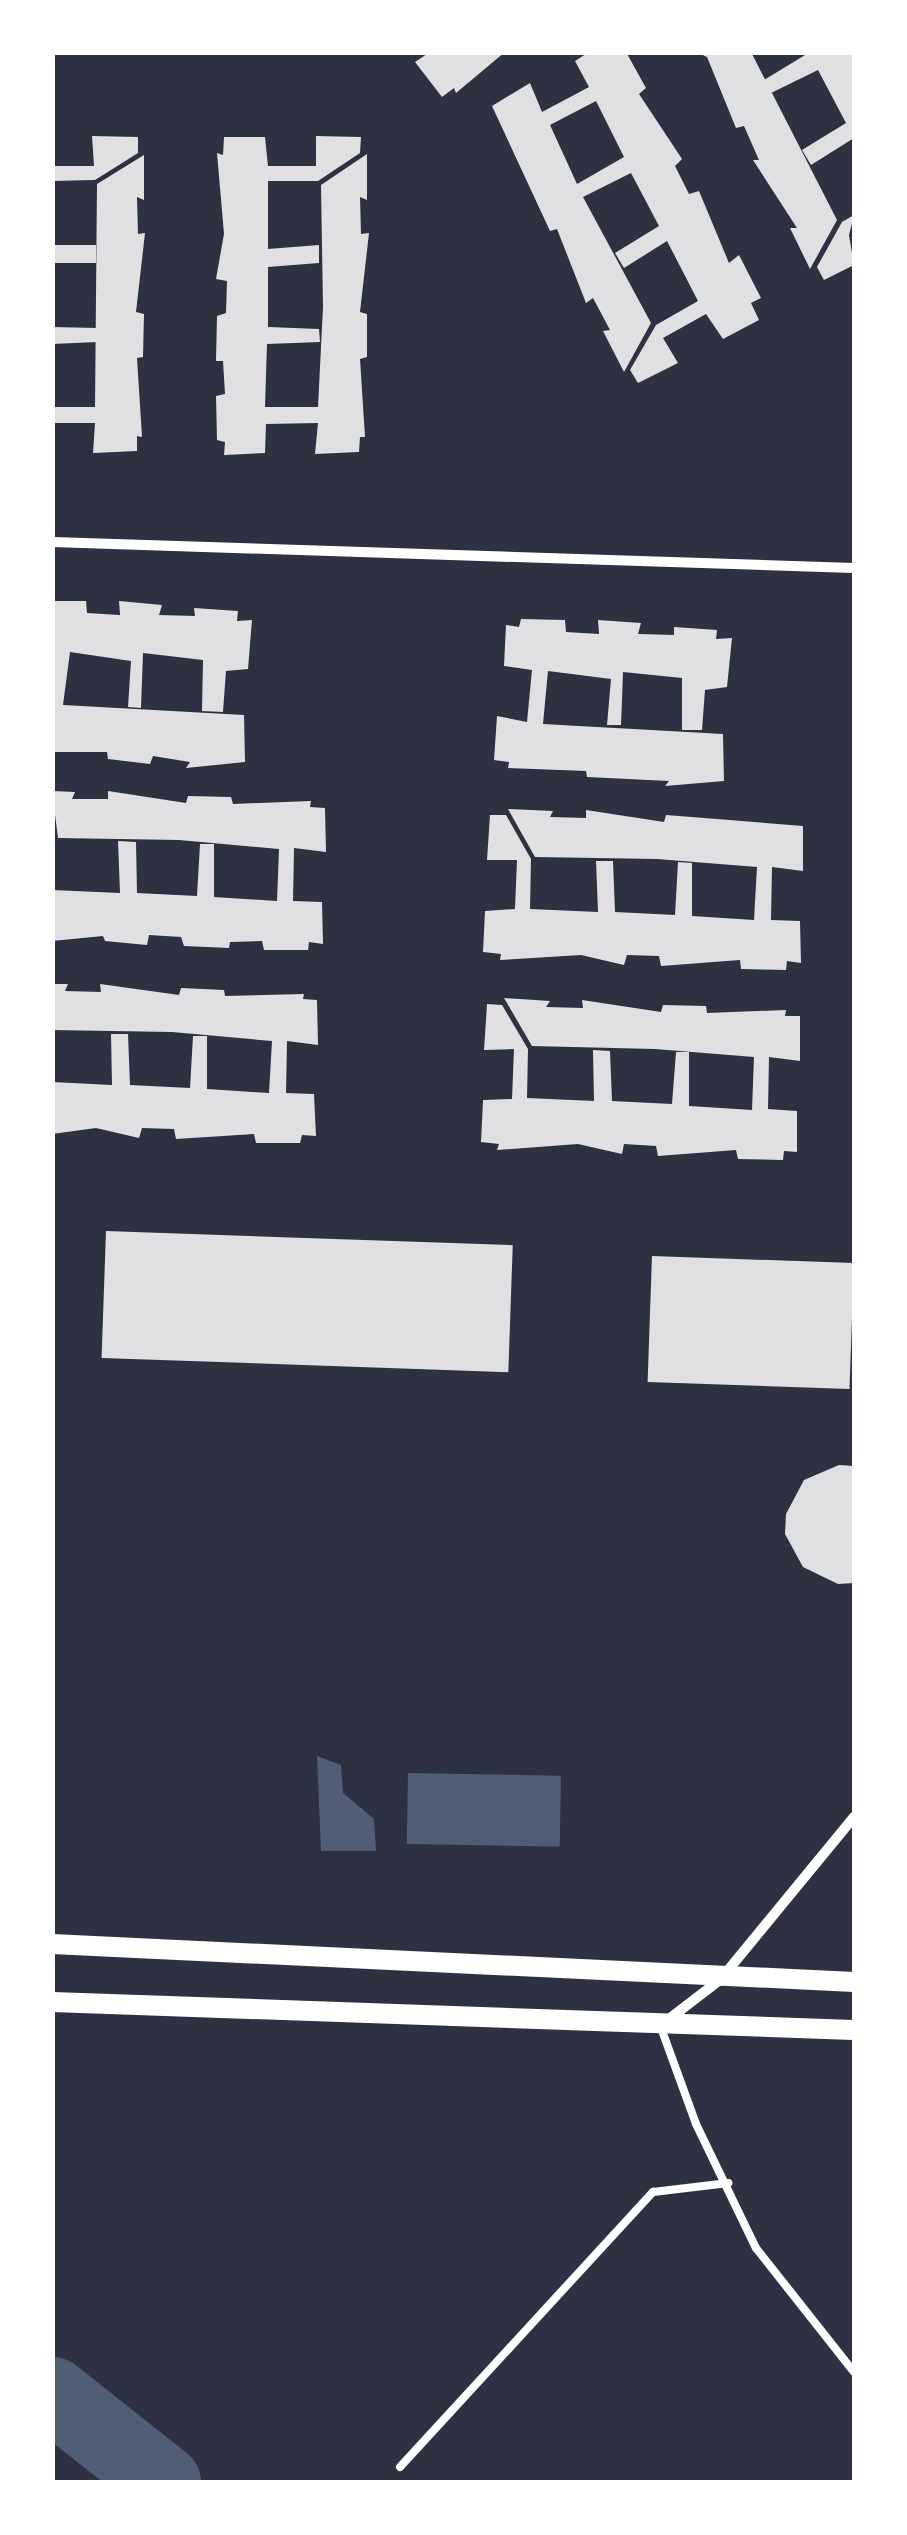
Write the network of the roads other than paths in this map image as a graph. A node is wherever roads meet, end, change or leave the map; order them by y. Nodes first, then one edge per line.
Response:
1 (52, 542) edge
2 (854, 568) edge
3 (854, 1817) edge
4 (52, 1944) edge
5 (720, 1980) junction
6 (854, 1982) edge
7 (52, 2002) edge
8 (660, 2025) junction
9 (854, 2030) edge
10 (728, 2183) junction
11 (854, 2372) edge
12 (400, 2468) dead end

1 - 2 street
3 - 5 street
4 - 5 main road
5 - 6 main road
5 - 8 street
7 - 8 main road
8 - 9 main road
8 - 10 lane
10 - 11 lane
10 - 12 lane

